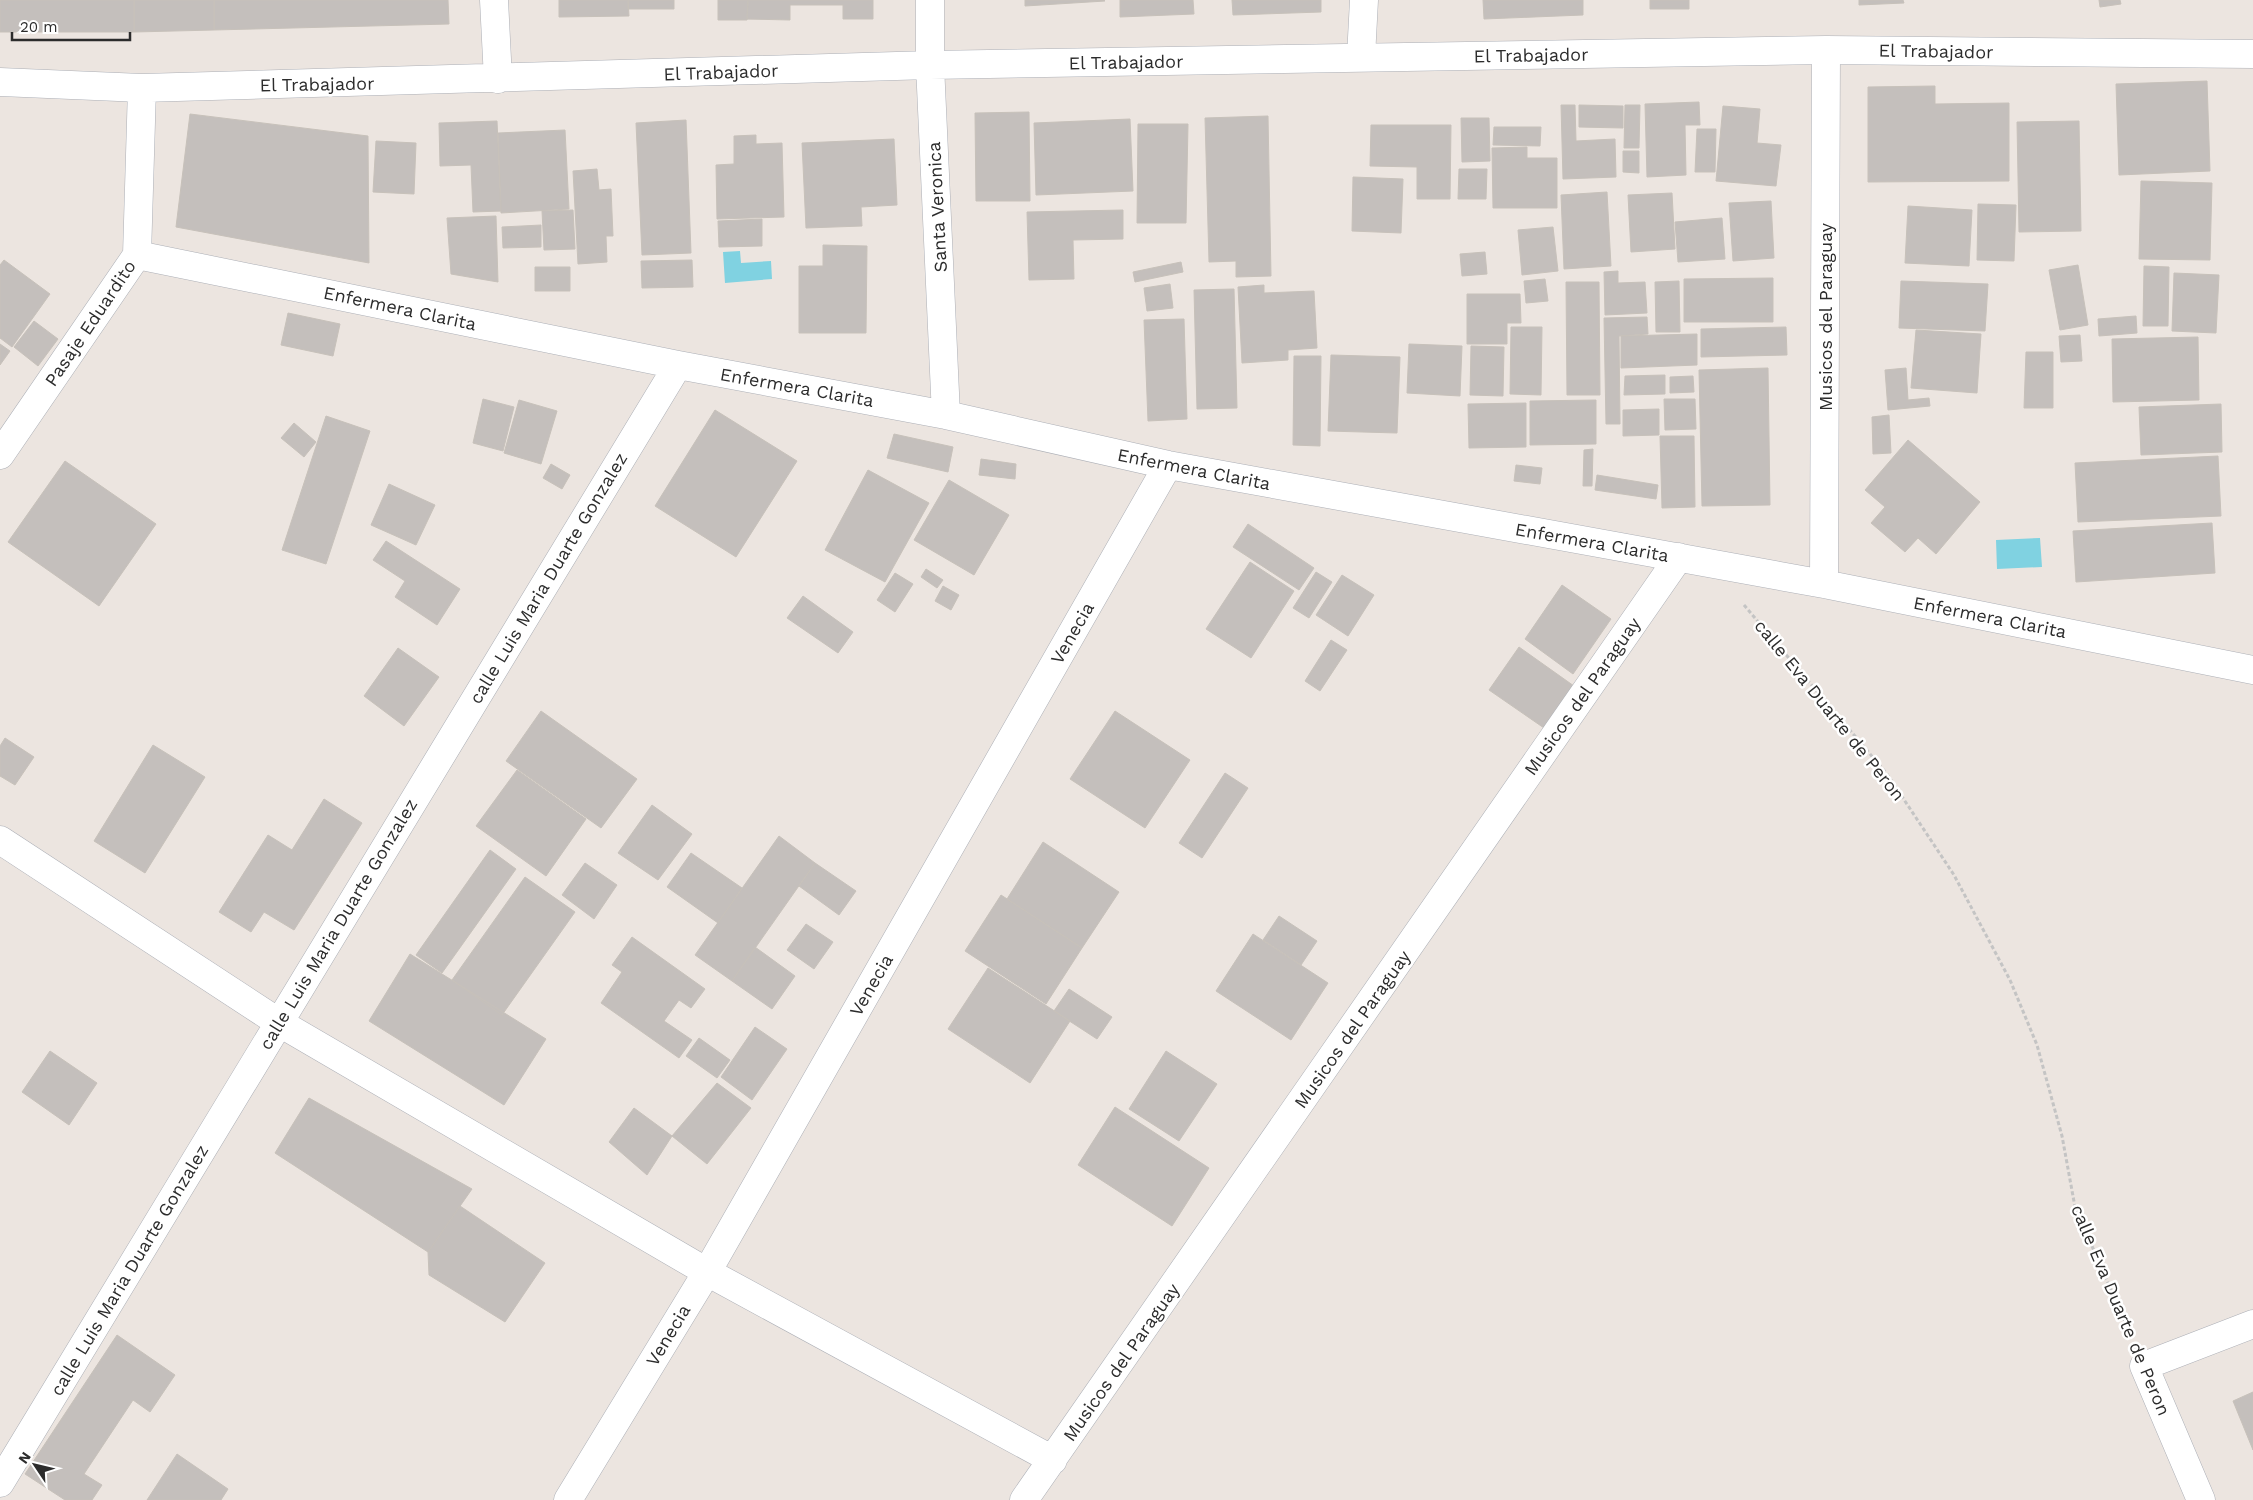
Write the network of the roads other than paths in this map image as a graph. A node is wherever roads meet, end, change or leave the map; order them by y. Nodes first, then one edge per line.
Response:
1 (494, 0) edge
2 (930, 0) edge
3 (1364, 0) edge
4 (1826, 50) junction
5 (2253, 54) edge
6 (1361, 57) junction
7 (930, 65) junction
8 (498, 79) junction
9 (0, 82) edge
10 (142, 88) junction
11 (137, 255) junction
12 (678, 365) junction
13 (946, 415) junction
14 (0, 456) edge
15 (1168, 466) junction
16 (1678, 557) junction
17 (1824, 584) junction
18 (2253, 670) edge
19 (0, 840) edge
20 (278, 1022) junction
21 (707, 1272) junction
22 (2253, 1324) edge
23 (1053, 1460) junction
24 (0, 1483) edge
25 (568, 1500) edge
26 (1024, 1500) edge
27 (2202, 1500) edge

1 - 8 street
2 - 7 street, Santa Veronica
3 - 6 street
4 - 5 street, El Trabajador
4 - 6 street, El Trabajador
4 - 17 street, Musicos del Paraguay
6 - 7 street, El Trabajador
7 - 8 street, El Trabajador
7 - 13 street, Santa Veronica
8 - 10 street, El Trabajador
9 - 10 street, El Trabajador
10 - 11 street, Pasaje Eduardito
11 - 12 street, Enfermera Clarita
11 - 14 street, Pasaje Eduardito
12 - 13 street, Enfermera Clarita
12 - 20 street, calle Luis Maria Duarte Gonzalez
13 - 15 street, Enfermera Clarita
15 - 16 street, Enfermera Clarita
15 - 21 street, Venecia
16 - 17 street, Enfermera Clarita
16 - 23 street, Musicos del Paraguay
17 - 18 street, Enfermera Clarita
19 - 20 street
20 - 21 street
20 - 24 street, calle Luis Maria Duarte Gonzalez
21 - 23 street
21 - 25 street, Venecia
22 - 27 street, calle Eva Duarte de Peron
23 - 26 street, Musicos del Paraguay

